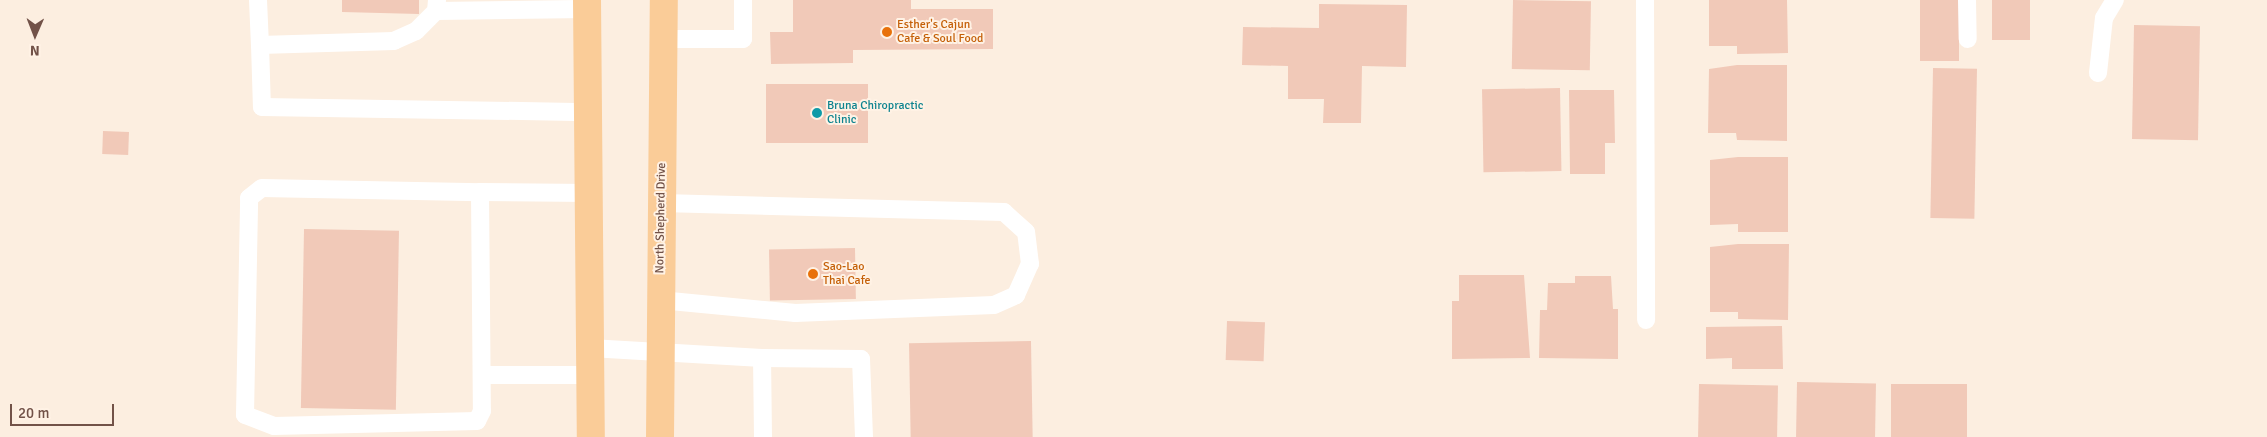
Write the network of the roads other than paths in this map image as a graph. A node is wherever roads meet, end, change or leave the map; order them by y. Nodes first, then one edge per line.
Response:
1 (258, 0) edge
2 (664, 0) edge
3 (743, 0) edge
4 (1645, 0) edge
5 (1967, 0) edge
6 (2115, 0) edge
7 (436, 5) edge
8 (587, 5) edge
9 (1968, 38) dead end
10 (664, 39) junction
11 (260, 45) junction
12 (2098, 73) dead end
13 (589, 112) junction
14 (480, 192) junction
15 (590, 194) junction
16 (662, 203) junction
17 (660, 300) junction
18 (1646, 320) dead end
19 (590, 348) junction
20 (660, 351) junction
21 (762, 358) junction
22 (482, 374) junction
23 (590, 375) junction
24 (591, 437) edge
25 (660, 437) edge
26 (763, 437) edge
27 (864, 437) edge

1 - 11 lane
2 - 10 main road, North Shepherd Drive
3 - 10 lane
4 - 18 lane
5 - 9 lane
6 - 12 lane
7 - 8 lane
7 - 11 lane
8 - 13 main road
10 - 16 main road, North Shepherd Drive
11 - 13 lane
13 - 15 main road
14 - 15 lane
14 - 22 lane
14 - 22 lane
15 - 19 main road
16 - 17 main road, North Shepherd Drive
16 - 17 lane
17 - 20 main road, North Shepherd Drive
19 - 20 lane
19 - 23 main road
20 - 21 lane
20 - 25 main road, North Shepherd Drive
21 - 26 lane
21 - 27 lane
22 - 23 lane
23 - 24 main road

